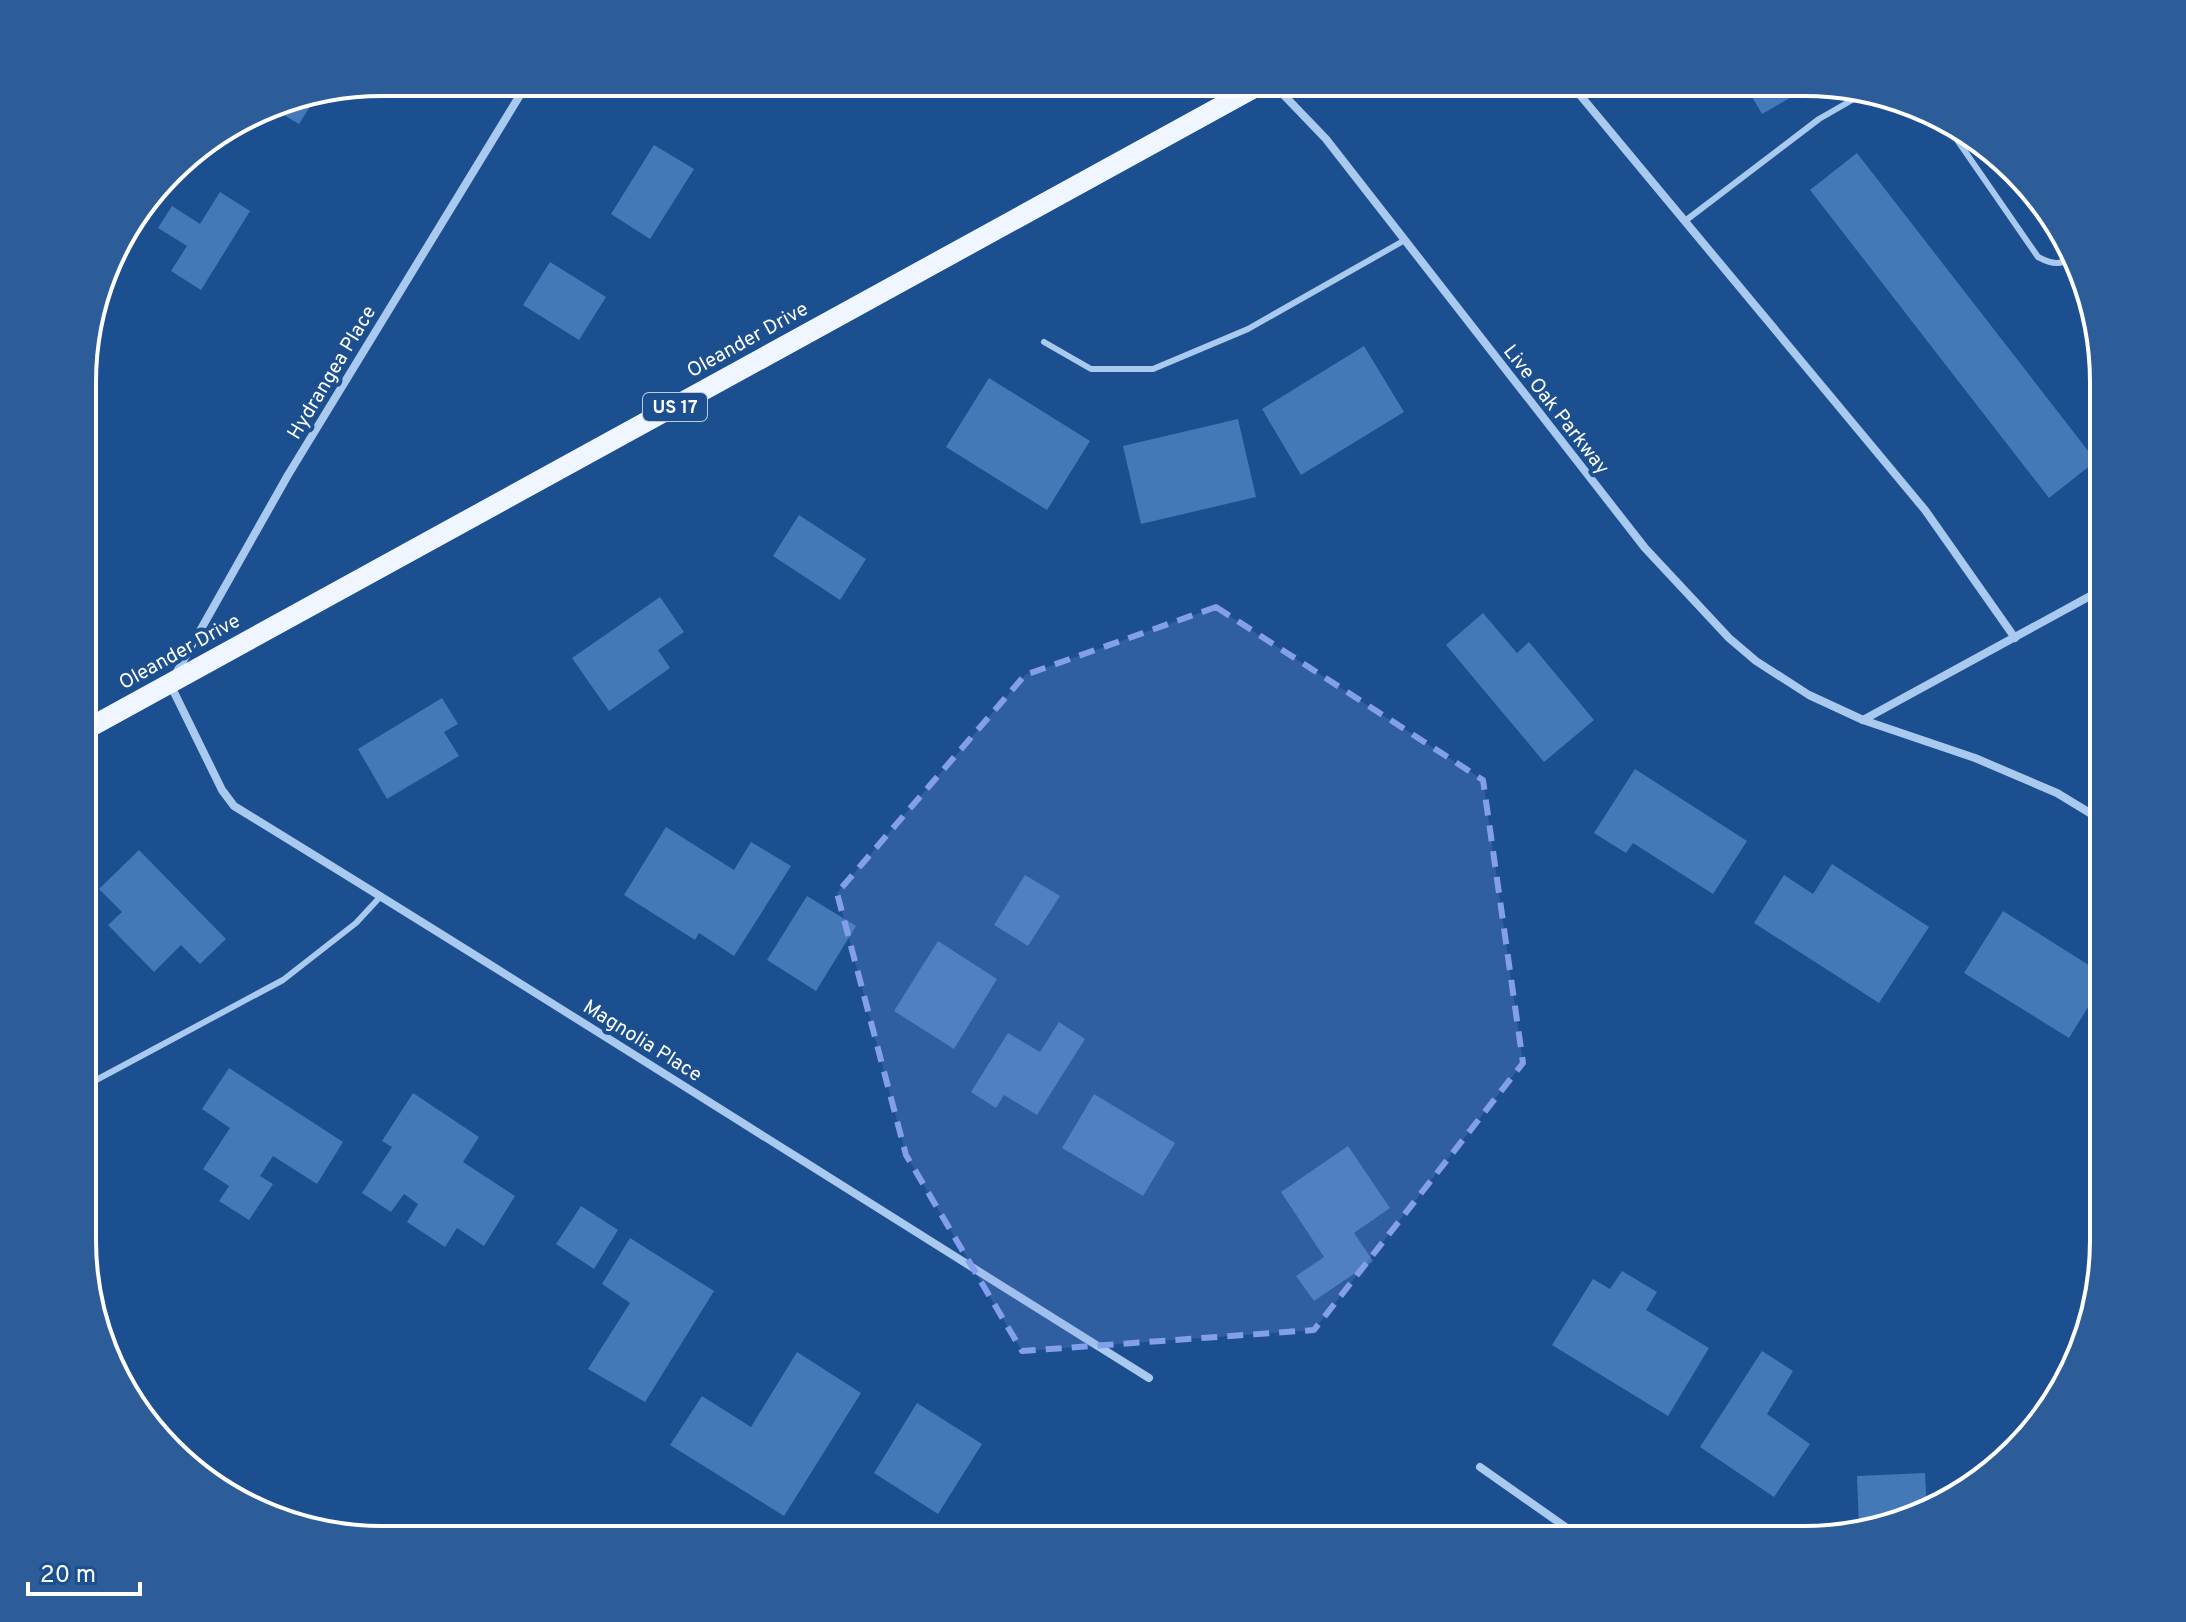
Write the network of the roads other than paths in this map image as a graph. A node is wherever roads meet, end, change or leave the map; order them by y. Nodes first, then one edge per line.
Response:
1 (519, 96) edge
2 (1238, 96) edge
3 (1285, 96) edge
4 (1581, 96) edge
5 (1852, 100) edge
6 (1958, 141) edge
7 (1685, 221) junction
8 (1405, 240) junction
9 (2064, 263) edge
10 (1044, 342) dead end
11 (2089, 597) edge
12 (2015, 638) junction
13 (170, 684) junction
14 (1863, 720) junction
15 (96, 724) edge
16 (2090, 813) edge
17 (381, 896) junction
18 (97, 1080) edge
19 (1149, 1378) dead end
20 (1480, 1467) dead end
21 (1564, 1526) edge

1 - 13 street, Hydrangea Place
2 - 13 main road, Oleander Drive / US 17
3 - 8 street, Live Oak Parkway
4 - 7 street
5 - 7 lane
6 - 9 lane
7 - 12 street
8 - 10 lane
8 - 14 street, Live Oak Parkway
11 - 12 street
12 - 14 street
13 - 15 main road, Oleander Drive / US 17
13 - 17 street, Magnolia Place
14 - 16 street, Live Oak Parkway
17 - 18 lane
17 - 19 street, Magnolia Place
20 - 21 street

